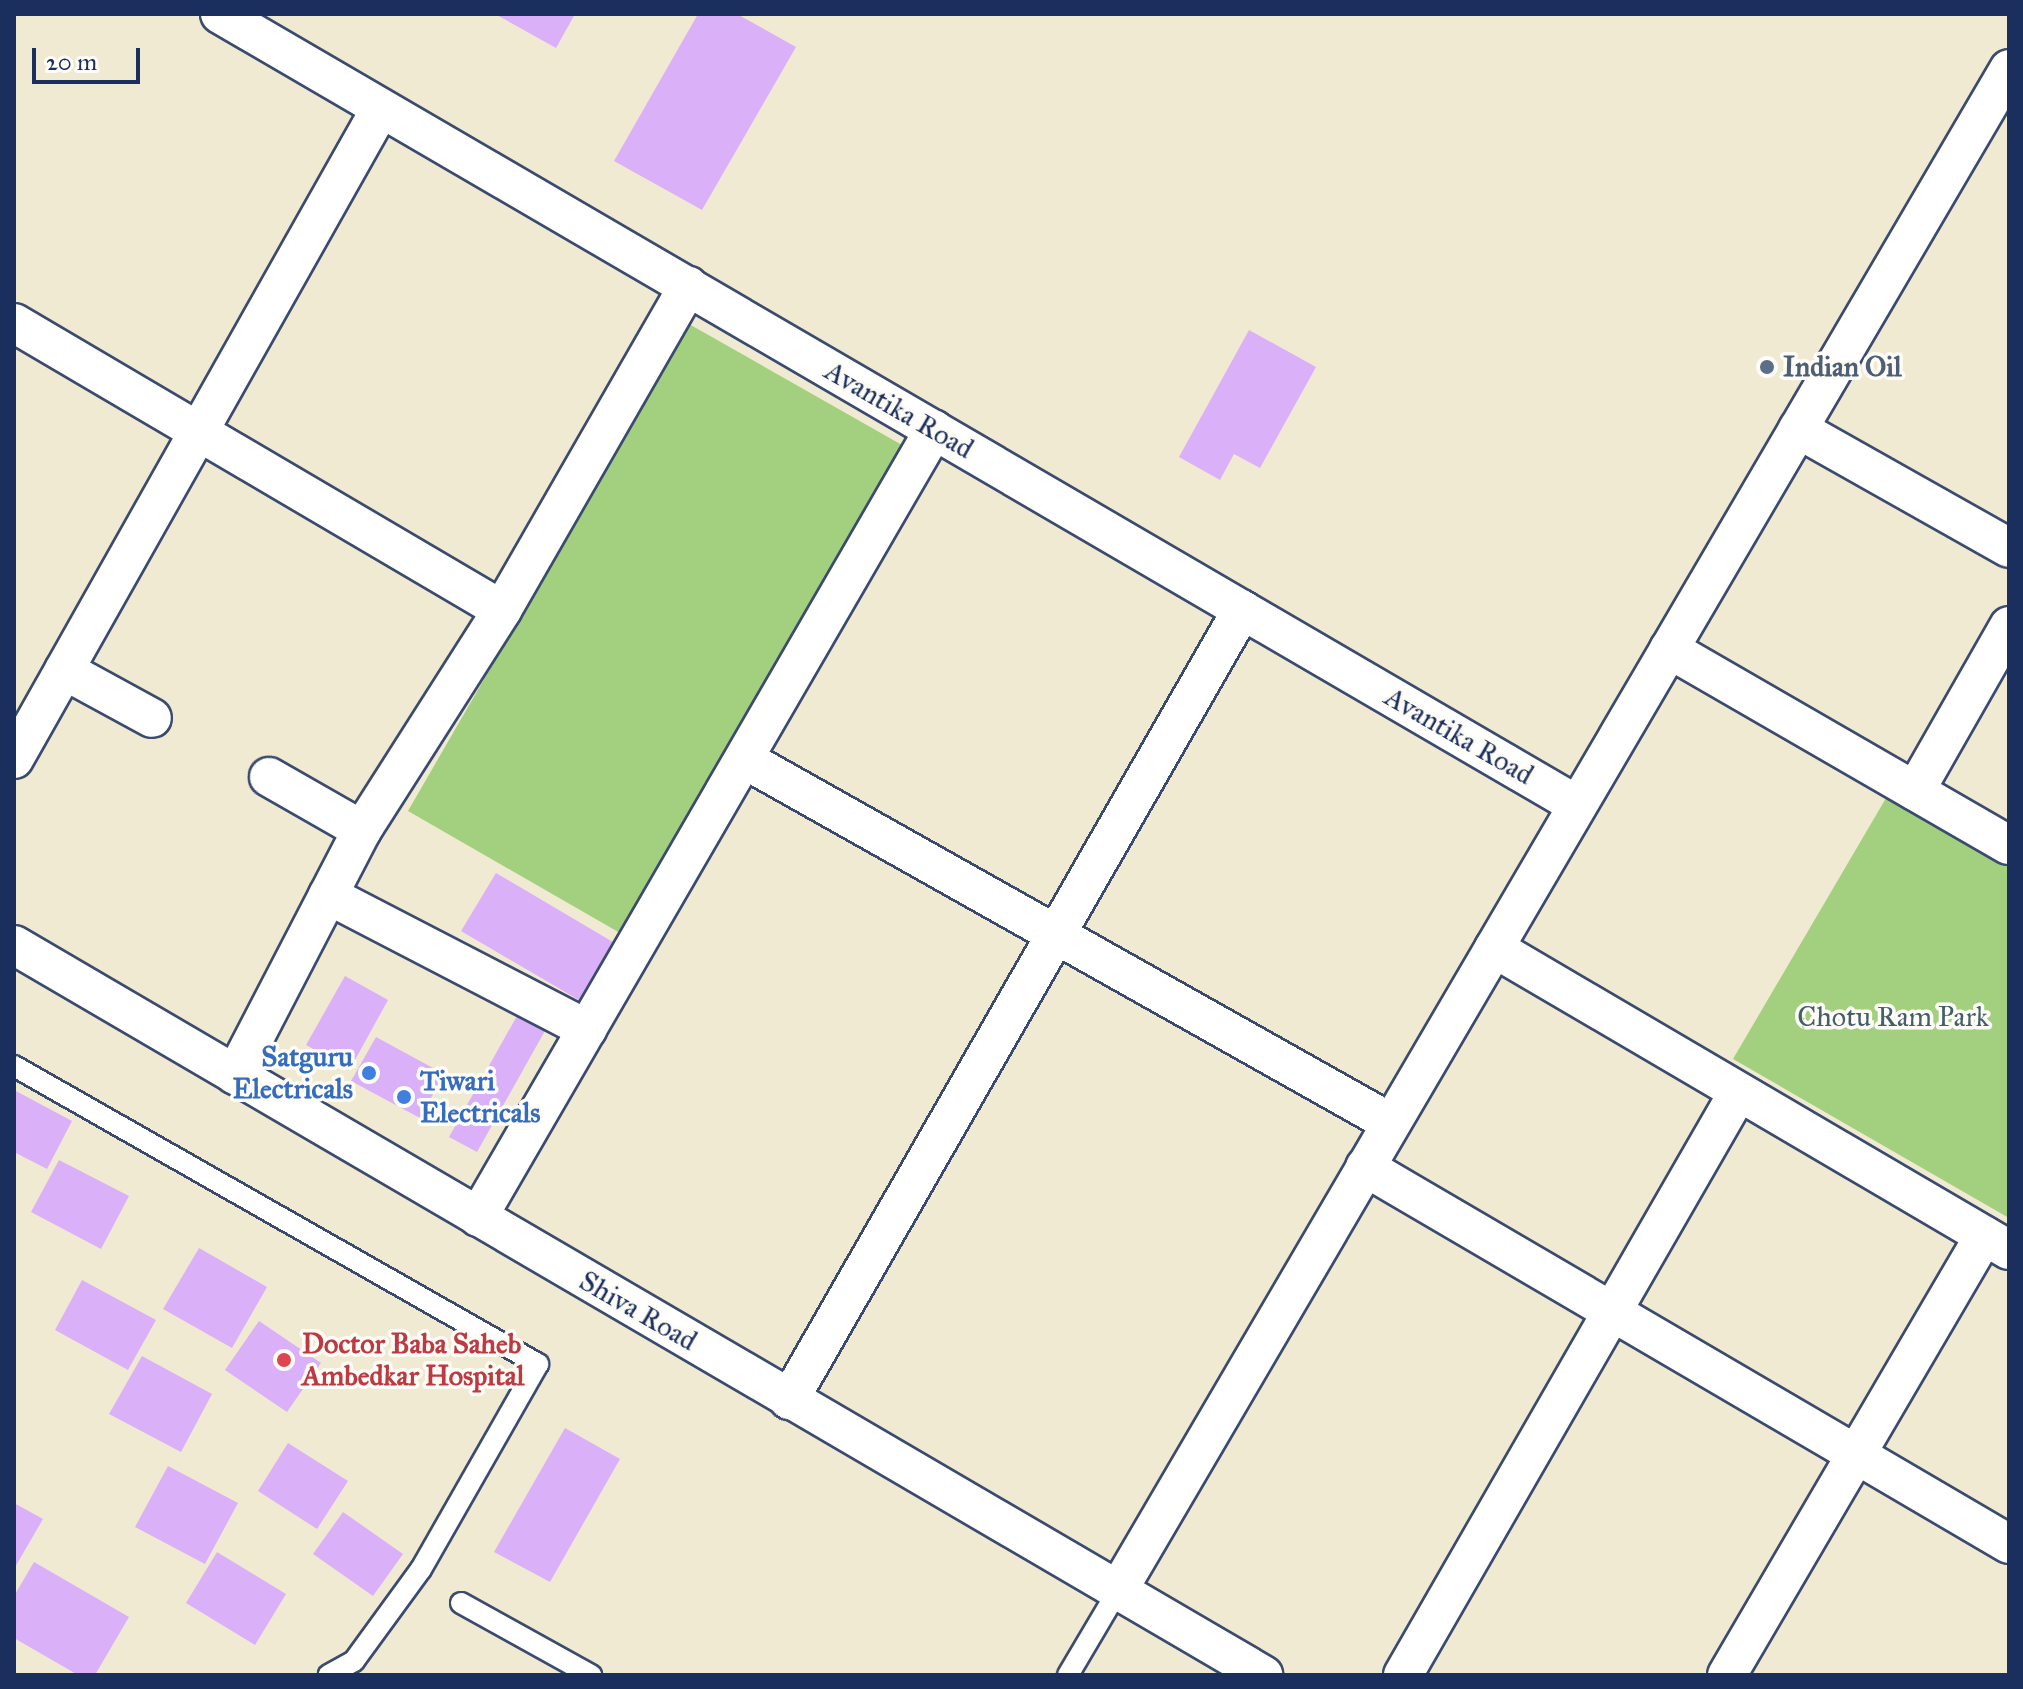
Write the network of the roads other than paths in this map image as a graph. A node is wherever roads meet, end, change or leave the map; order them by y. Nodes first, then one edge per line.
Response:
1 (220, 14) edge
2 (2009, 69) edge
3 (381, 108) junction
4 (688, 286) junction
5 (14, 323) edge
6 (1798, 429) junction
7 (934, 430) junction
8 (198, 432) junction
9 (2009, 548) edge
10 (502, 610) junction
11 (1242, 610) junction
12 (2009, 626) edge
13 (1669, 649) junction
14 (64, 670) junction
15 (152, 718) dead end
16 (14, 759) edge
17 (744, 759) junction
18 (269, 777) dead end
19 (1915, 791) junction
20 (1577, 805) junction
21 (362, 830) junction
22 (2009, 845) edge
23 (328, 895) junction
24 (1056, 934) junction
25 (14, 945) edge
26 (1494, 948) junction
27 (587, 1029) junction
28 (14, 1066) edge
29 (235, 1075) junction
30 (1738, 1093) junction
31 (1391, 1123) junction
32 (1365, 1167) junction
33 (478, 1217) junction
34 (1996, 1243) edge
35 (1612, 1312) junction
36 (789, 1400) junction
37 (1856, 1454) junction
38 (2009, 1544) edge
39 (1117, 1592) junction
40 (461, 1603) dead end
41 (329, 1675) edge
42 (591, 1675) edge
43 (1068, 1675) edge
44 (1263, 1675) edge
45 (1403, 1675) edge
46 (1727, 1675) edge

1 - 3 street, Avantika Road
2 - 6 street
3 - 4 street, Avantika Road
3 - 8 street
4 - 7 street, Avantika Road
4 - 10 street
5 - 8 street
6 - 9 street
6 - 13 street
7 - 11 street, Avantika Road
7 - 17 street
8 - 10 street
8 - 14 street
10 - 21 street
11 - 20 street, Avantika Road
11 - 24 street
12 - 19 street
13 - 19 street
13 - 20 street
14 - 15 street
14 - 16 street
17 - 24 street
17 - 27 street
18 - 21 street
19 - 22 street
20 - 26 street
21 - 23 street
23 - 27 street
23 - 29 street
24 - 31 street
24 - 36 street
25 - 29 street, Shiva Road
26 - 30 street
26 - 31 street
27 - 33 street
28 - 41 lane
29 - 33 street, Shiva Road
30 - 34 street
30 - 35 street
31 - 32 street
32 - 35 street
32 - 39 street
33 - 36 street, Shiva Road
34 - 37 street
35 - 37 street
35 - 45 street
36 - 39 street, Shiva Road
37 - 38 street
37 - 46 street
39 - 43 lane
39 - 44 street, Shiva Road
40 - 42 lane

